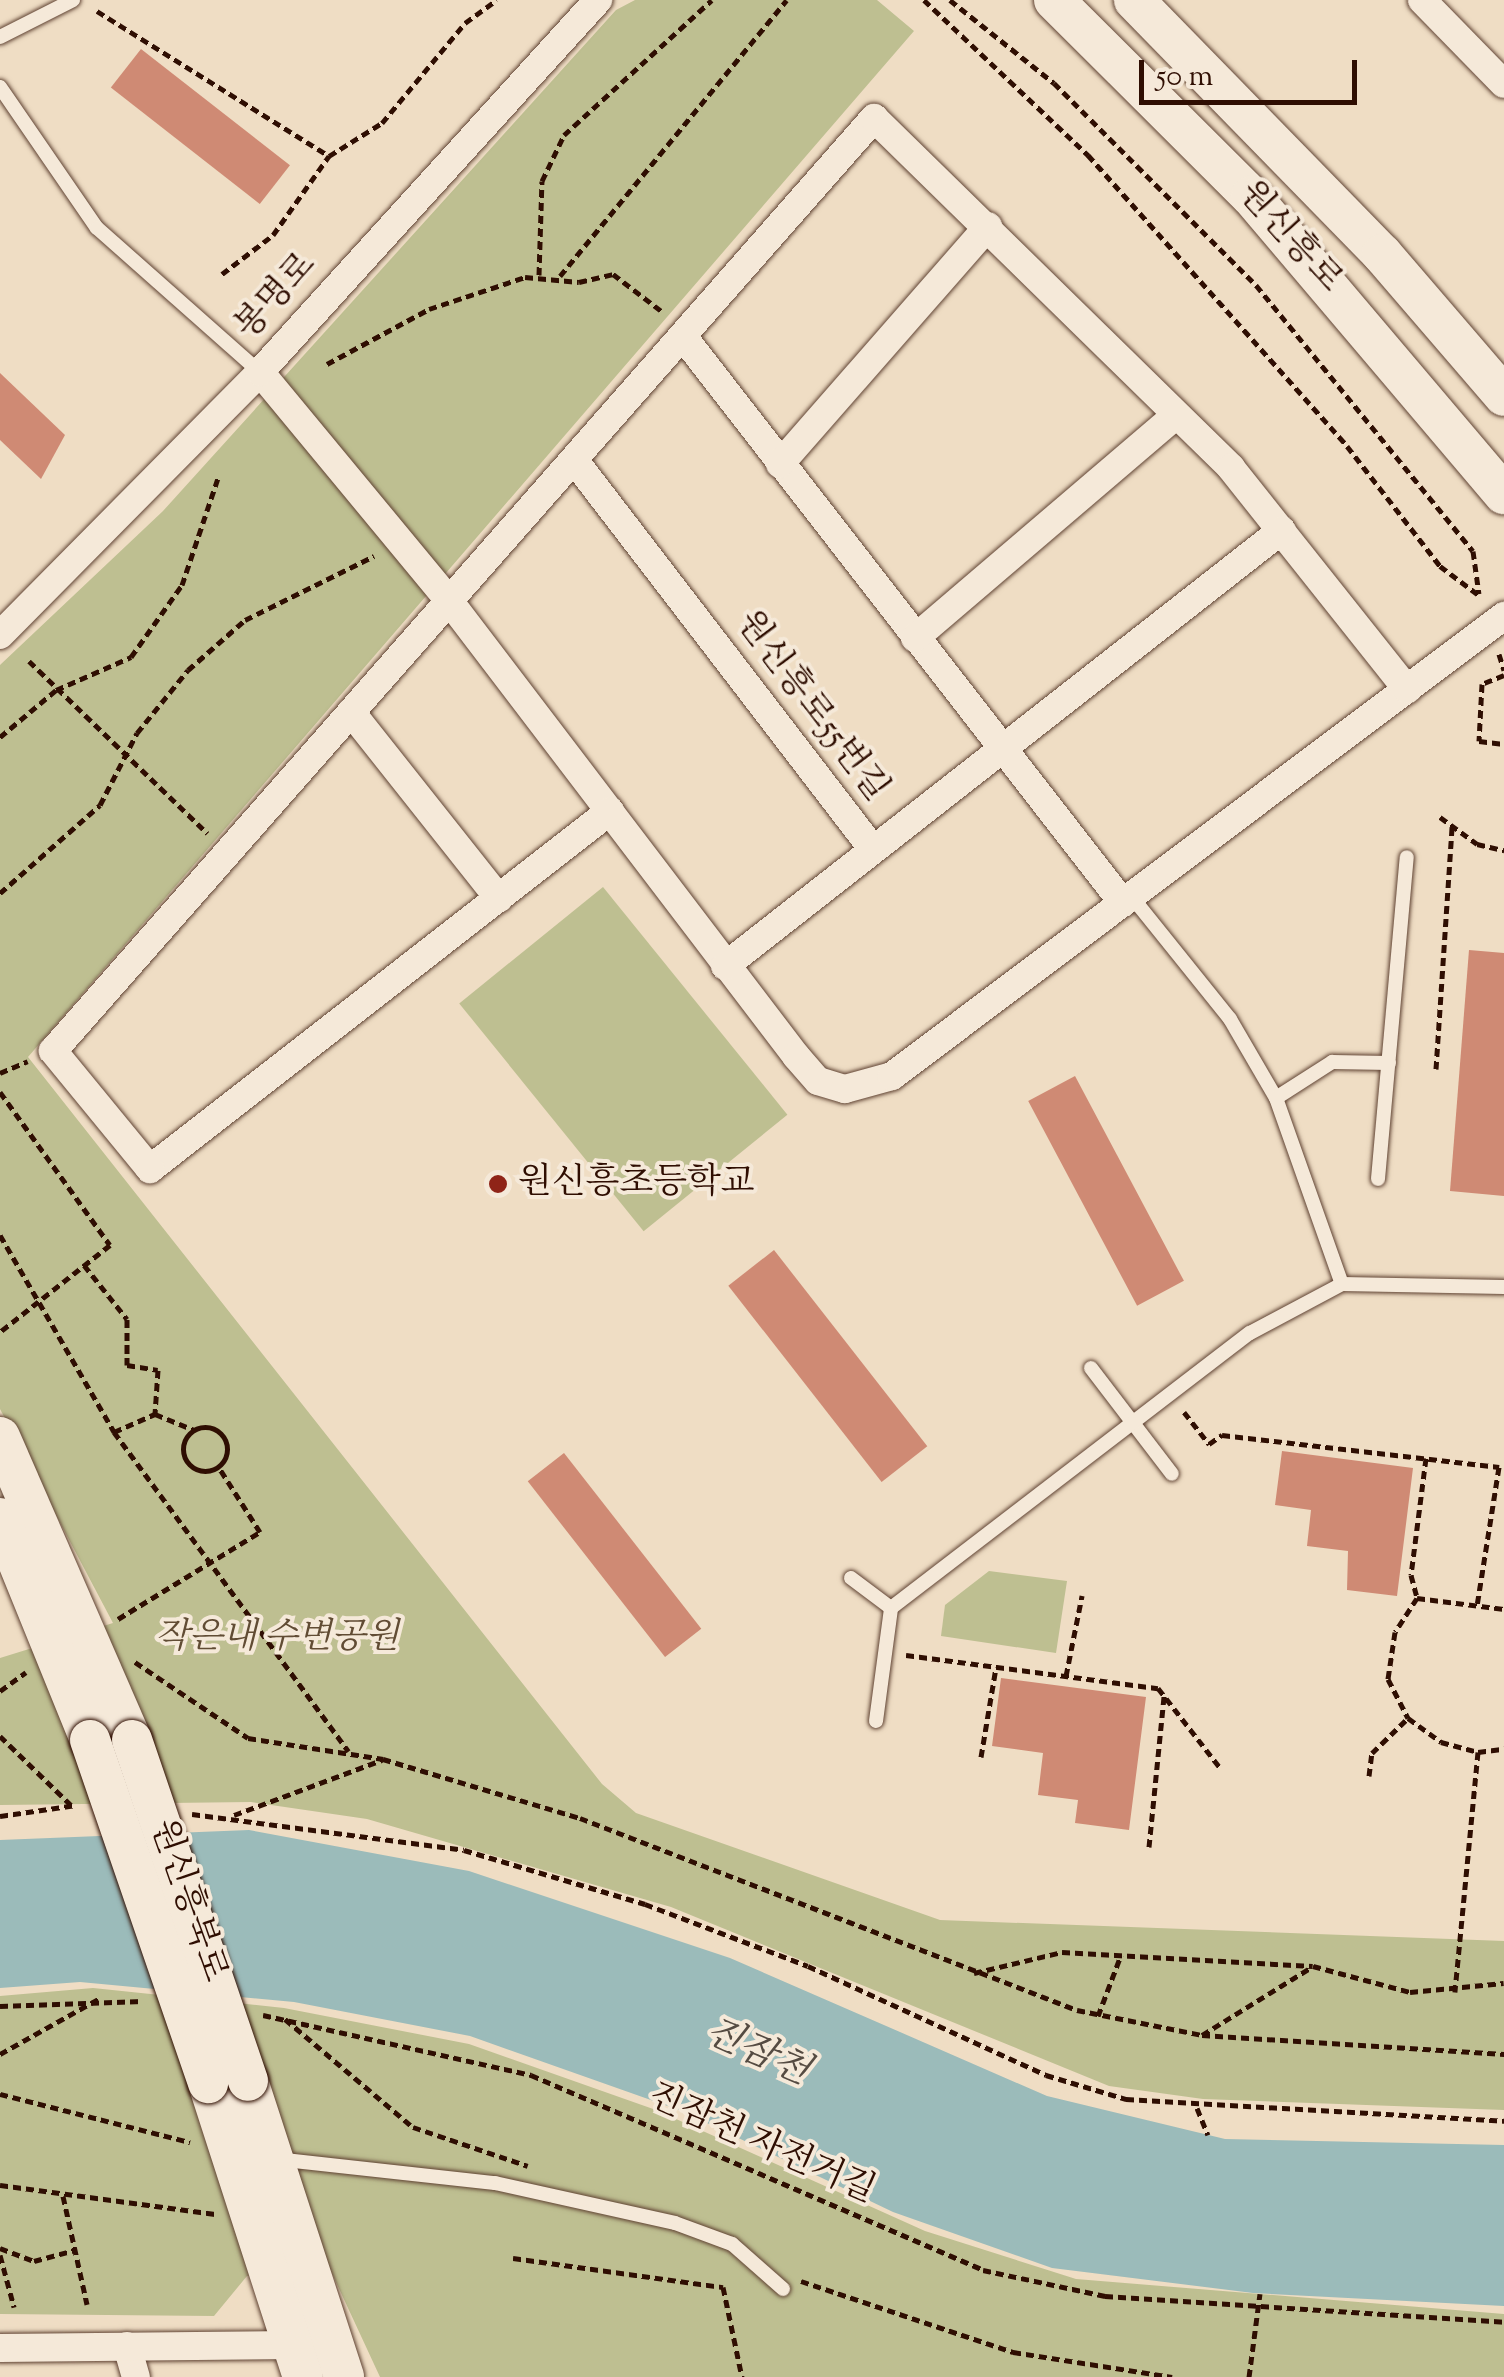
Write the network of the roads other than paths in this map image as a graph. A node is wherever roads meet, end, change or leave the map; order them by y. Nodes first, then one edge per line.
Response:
1 (72, 0) edge
2 (598, 0) edge
3 (1054, 0) edge
4 (1134, 0) edge
5 (1422, 0) edge
6 (0, 37) edge
7 (1504, 84) edge
8 (0, 87) edge
9 (988, 226) junction
10 (685, 339) junction
11 (260, 372) junction
12 (1504, 396) edge
13 (1171, 419) junction
14 (576, 461) junction
15 (780, 464) junction
16 (1504, 494) edge
17 (1282, 530) junction
18 (447, 598) junction
19 (1504, 616) edge
20 (0, 635) edge
21 (915, 638) junction
22 (1407, 689) junction
23 (351, 712) junction
24 (1002, 749) junction
25 (610, 811) junction
26 (873, 850) junction
27 (1406, 857) dead end
28 (499, 899) junction
29 (1127, 900) junction
30 (725, 966) junction
31 (1389, 1063) junction
32 (1276, 1098) junction
33 (1378, 1179) dead end
34 (1342, 1284) junction
35 (1504, 1287) edge
36 (1091, 1368) dead end
37 (1132, 1422) junction
38 (0, 1437) edge
39 (1172, 1474) dead end
40 (0, 1518) edge
41 (851, 1578) dead end
42 (891, 1608) junction
43 (876, 1721) dead end
44 (228, 2082) junction
45 (272, 2159) junction
46 (783, 2288) dead end
47 (127, 2346) junction
48 (0, 2348) edge
49 (298, 2361) edge
50 (136, 2377) edge
51 (344, 2377) edge

1 - 6 lane
2 - 11 street, 봉명로
3 - 16 street, 원신흥로
4 - 12 street, 원신흥로
5 - 7 street
8 - 11 lane
9 - 10 street
9 - 13 street
9 - 15 street
10 - 14 street
10 - 15 street
11 - 18 street
11 - 20 street, 봉명로
13 - 17 street
13 - 21 street
14 - 18 street
14 - 26 street, 원신흥로55번길
15 - 21 street
17 - 22 street
17 - 24 street
18 - 23 street
18 - 25 street
19 - 22 street
21 - 24 street
22 - 29 street
23 - 28 street
23 - 28 street
24 - 26 street
24 - 29 street
25 - 28 street
25 - 30 street
26 - 30 street, 원신흥로55번길
27 - 31 lane
29 - 30 street
29 - 32 lane
31 - 32 lane
31 - 33 lane
32 - 34 lane
34 - 35 lane
34 - 37 lane
36 - 37 lane
37 - 39 lane
37 - 42 lane
38 - 44 street, 원신흥북로, bridge
40 - 44 street, 원신흥북로, bridge
41 - 42 lane
42 - 43 lane
44 - 45 street, 원신흥북로
44 - 49 street, 원신흥북로
45 - 46 lane
45 - 51 street, 원신흥북로
47 - 48 street
47 - 49 street
47 - 50 street

